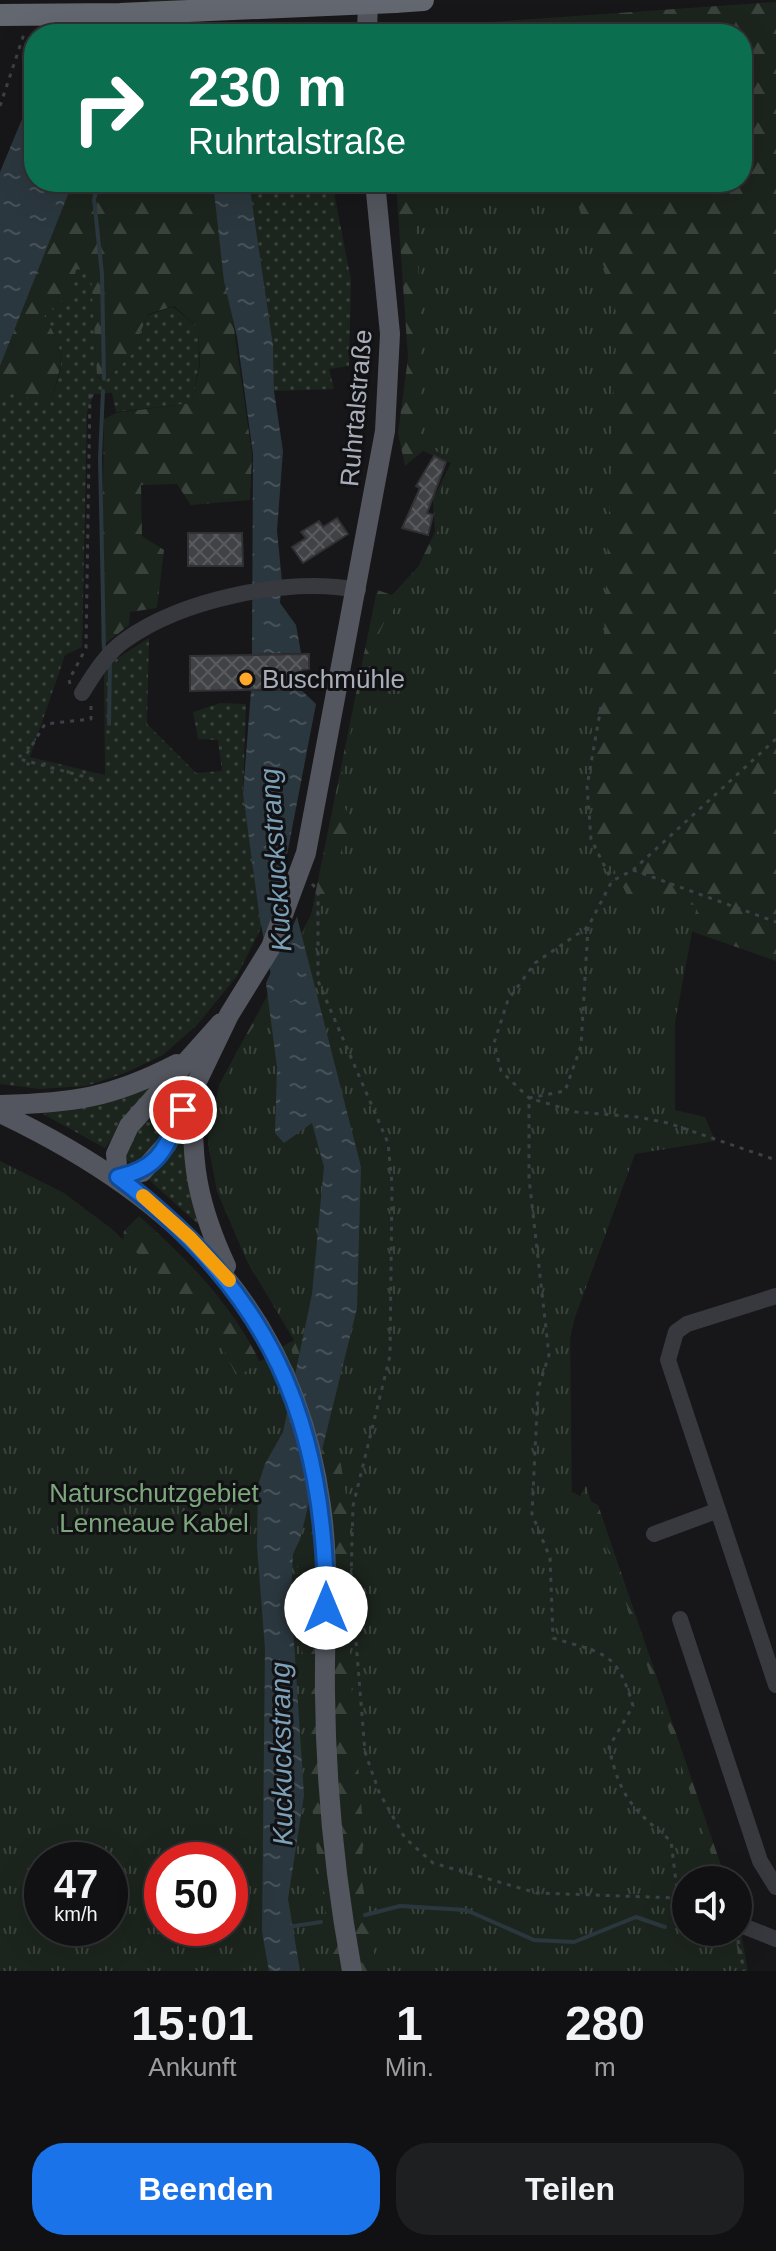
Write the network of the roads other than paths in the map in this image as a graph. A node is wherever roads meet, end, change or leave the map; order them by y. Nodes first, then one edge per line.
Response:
1 (368, 0) edge
2 (423, 0) edge
3 (0, 15) edge
4 (367, 24) edge
5 (376, 192) edge
6 (358, 590) junction
7 (82, 693) road end
8 (229, 1015) junction
9 (184, 1060) junction
10 (195, 1086) junction
11 (0, 1105) edge
12 (0, 1113) edge
13 (118, 1177) junction
14 (236, 1288) junction
15 (776, 1296) edge
16 (716, 1511) junction
17 (654, 1534) dead end
18 (680, 1619) dead end
19 (776, 1685) edge
20 (776, 1887) edge
21 (752, 1930) edge
22 (776, 1939) edge
23 (352, 1971) edge

1 - 4 main road
2 - 3 highway, bridge
5 - 6 main road, Ruhrtalstraße
6 - 7 lane
6 - 8 main road, Ruhrtalstraße
8 - 9 main road, Ruhrtalstraße
8 - 10 main road, Ruhrtalstraße
9 - 11 main road
9 - 13 main road, Ruhrtalstraße
10 - 13 main road, Ruhrtalstraße
10 - 14 main road
12 - 13 main road
13 - 14 main road
14 - 23 main road
15 - 16 lane
16 - 17 lane
16 - 19 lane
18 - 20 lane
21 - 22 lane

